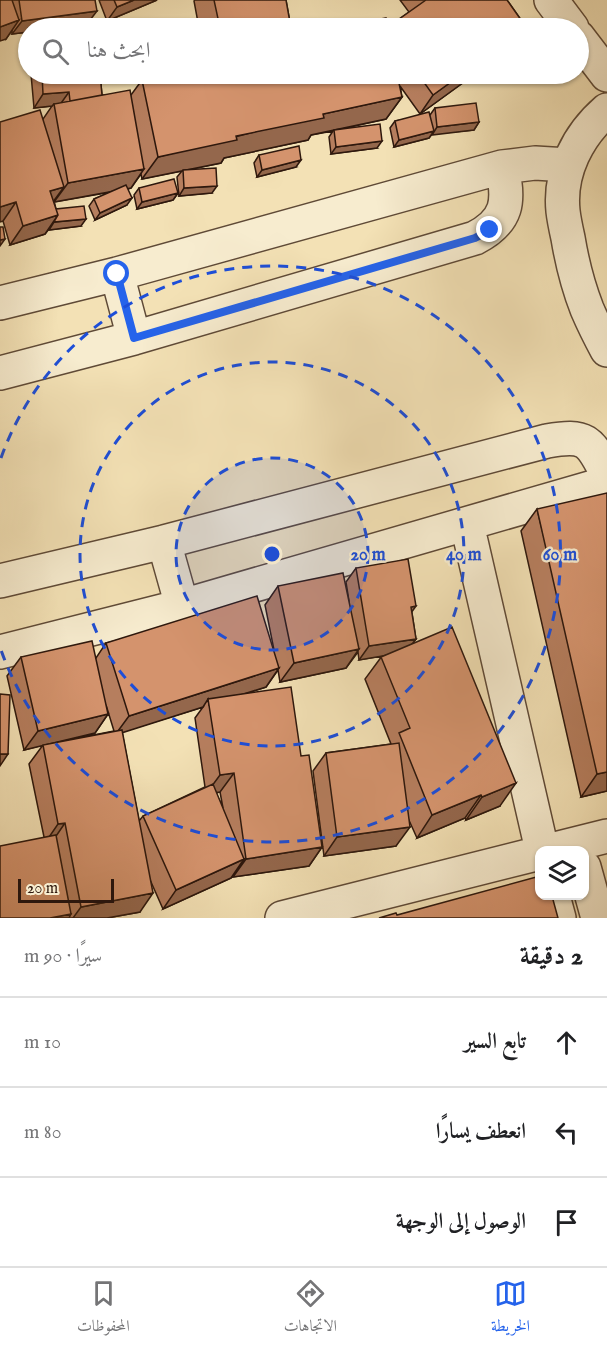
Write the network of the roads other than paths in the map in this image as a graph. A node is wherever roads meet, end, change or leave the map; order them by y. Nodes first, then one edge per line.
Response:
1 (551, 0) edge
2 (564, 18) edge
3 (589, 51) edge
4 (607, 75) edge
5 (607, 110) edge
6 (568, 165) junction
7 (502, 166) junction
8 (117, 274) junction
9 (0, 303) edge
10 (134, 338) junction
11 (607, 350) edge
12 (0, 373) edge
13 (607, 474) edge
14 (607, 483) edge
15 (467, 524) junction
16 (164, 542) junction
17 (0, 581) edge
18 (182, 606) junction
19 (0, 652) edge
20 (540, 846) edge
21 (535, 854) edge
22 (589, 884) edge
23 (554, 900) edge
24 (282, 918) edge
25 (559, 918) edge
26 (598, 918) edge

1 - 2 street
3 - 4 street
5 - 6 street
6 - 7 street
6 - 11 street
7 - 8 street
7 - 10 street
8 - 9 street
8 - 10 street
10 - 12 street
13 - 16 street
14 - 15 street
15 - 18 street
15 - 20 street
16 - 17 street
16 - 18 street
18 - 19 street
21 - 24 street
22 - 26 street
23 - 25 street

